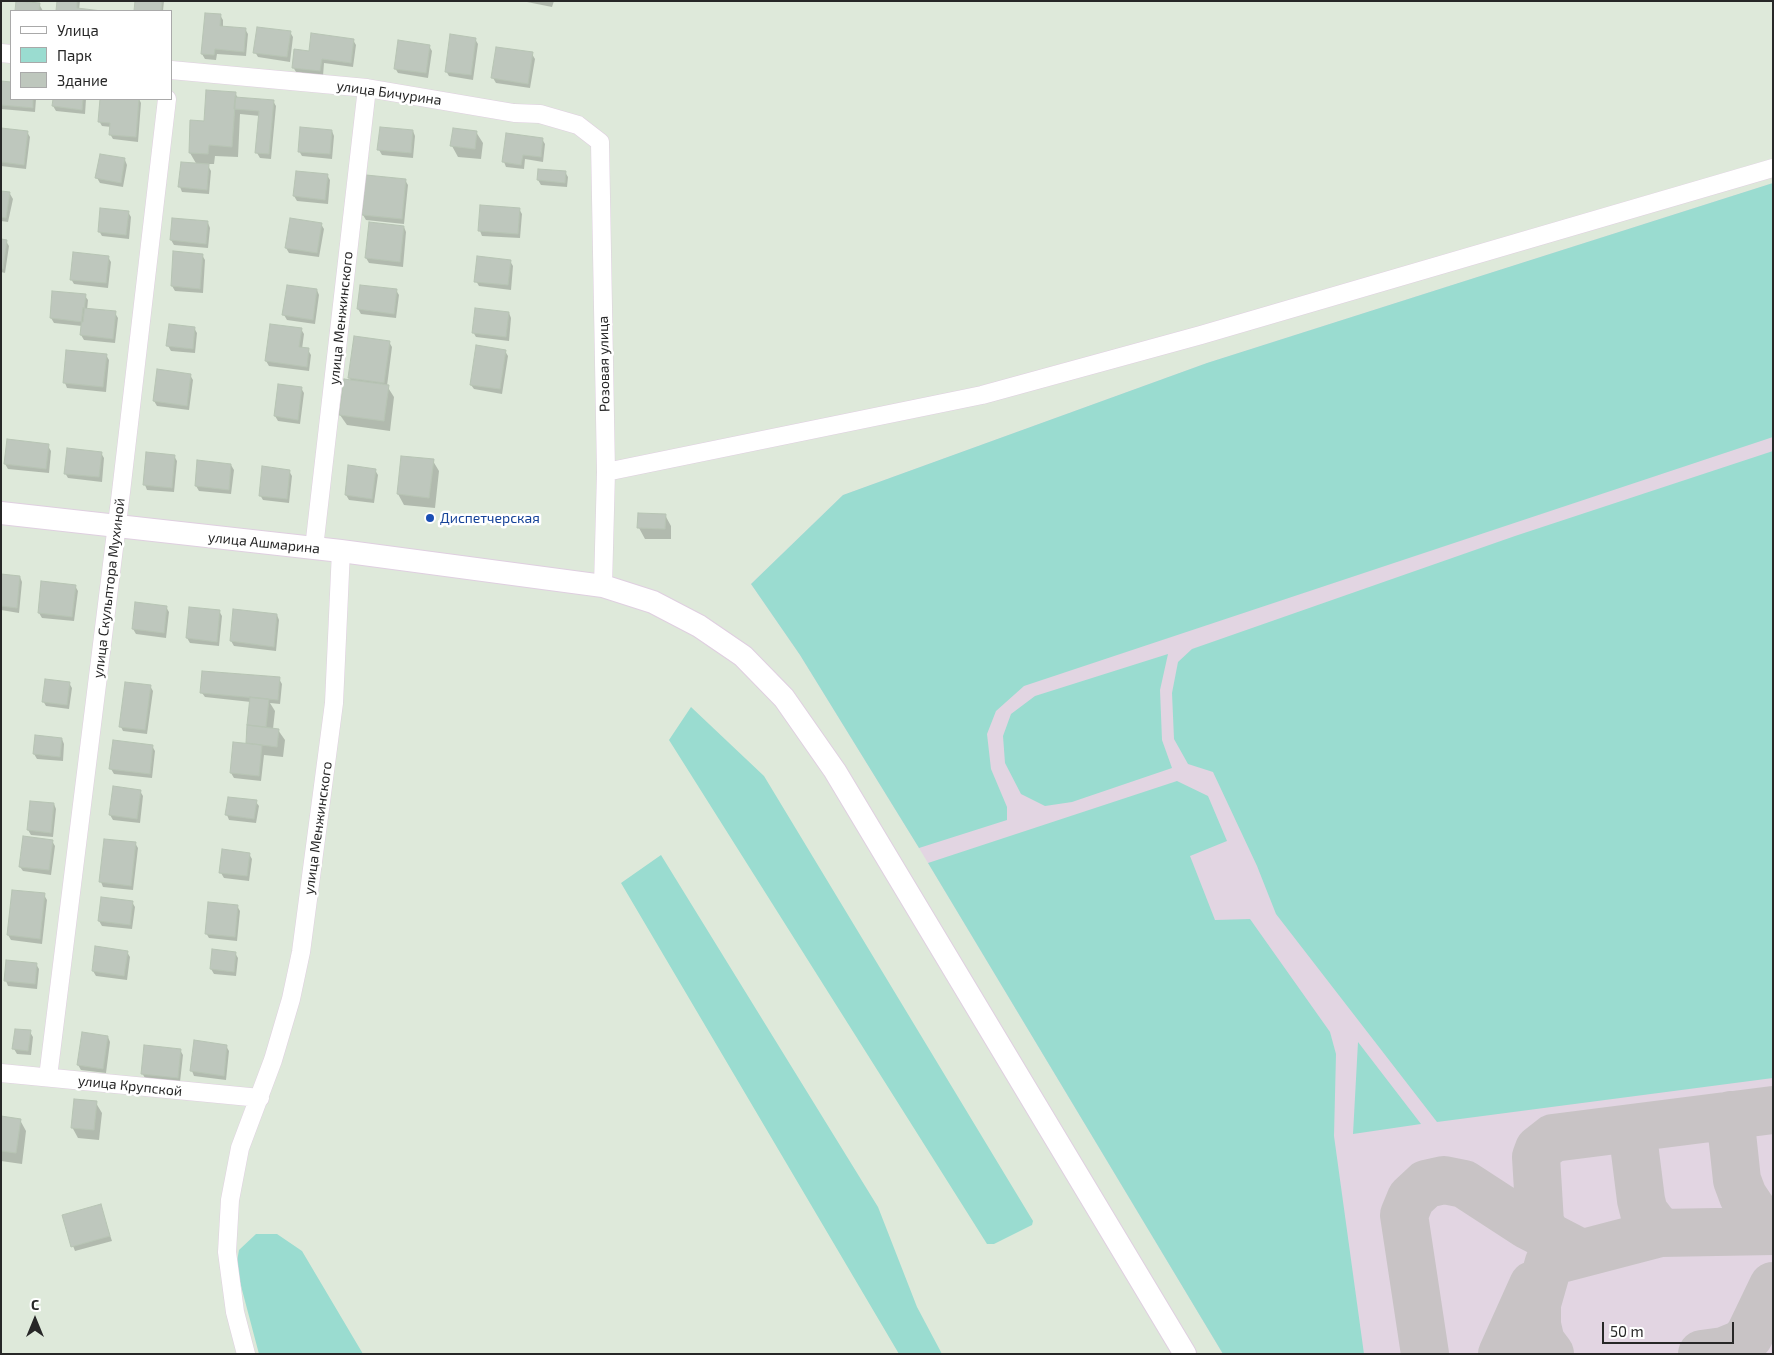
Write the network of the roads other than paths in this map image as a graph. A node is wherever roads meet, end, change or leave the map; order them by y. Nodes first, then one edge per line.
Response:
1 (172, 70) edge
2 (366, 88) junction
3 (167, 100) edge
4 (600, 142) joint
5 (1773, 168) edge
6 (606, 472) junction
7 (1, 512) edge
8 (116, 526) junction
9 (314, 548) junction
10 (341, 551) junction
11 (603, 586) junction
12 (1, 1073) edge
13 (48, 1077) junction
14 (260, 1098) junction
15 (246, 1354) edge
16 (1185, 1354) edge

1 - 2 street, улица Бичурина
2 - 4 street, улица Бичурина
2 - 9 street, улица Менжинского
3 - 8 street, улица Скульптора Мухиной
4 - 6 street, Розовая улица
5 - 6 street
6 - 11 street, Розовая улица
7 - 8 street, улица Ашмарина
8 - 9 street, улица Ашмарина
8 - 13 street, улица Скульптора Мухиной
9 - 10 street, улица Ашмарина
10 - 11 street, улица Ашмарина
10 - 14 street, улица Менжинского
11 - 16 street, улица Ашмарина
12 - 13 street, улица Крупской
13 - 14 street, улица Крупской
14 - 15 street, улица Менжинского

